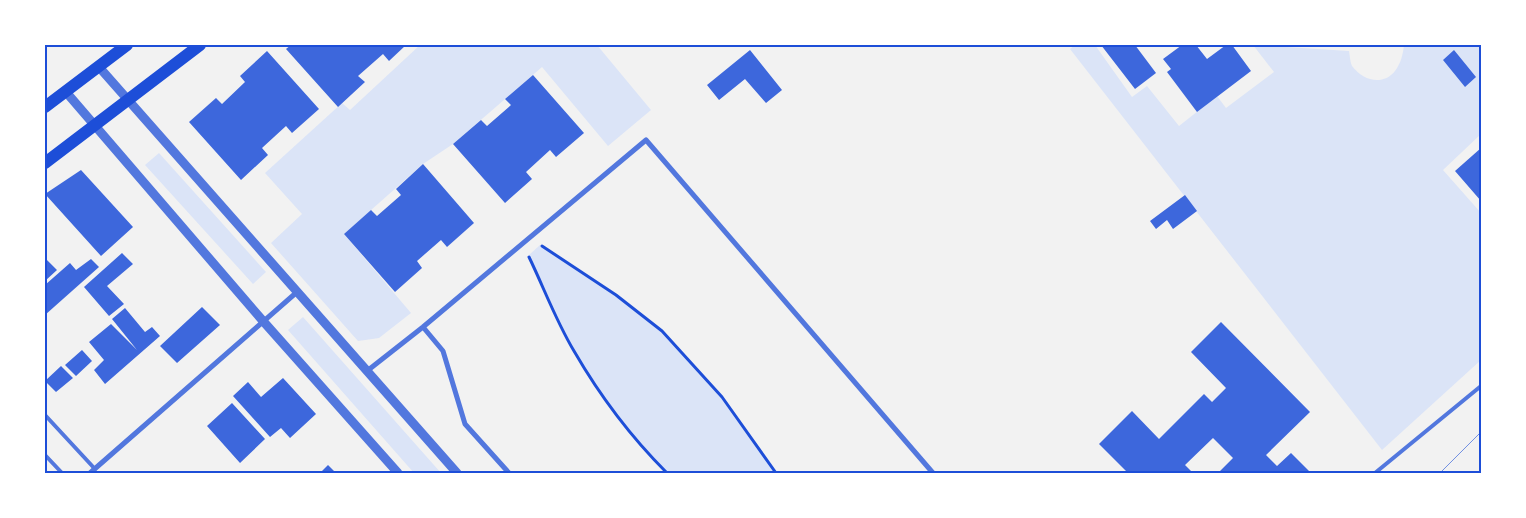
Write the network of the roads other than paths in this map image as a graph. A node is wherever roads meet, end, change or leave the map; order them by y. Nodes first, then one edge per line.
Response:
1 (127, 45) edge
2 (200, 45) edge
3 (99, 66) junction
4 (66, 92) junction
5 (128, 100) junction
6 (45, 107) edge
7 (95, 127) junction
8 (45, 163) edge
9 (297, 292) junction
10 (263, 321) junction
11 (423, 327) junction
12 (367, 371) junction
13 (1481, 386) edge
14 (45, 415) edge
15 (45, 455) edge
16 (95, 468) junction
17 (62, 473) edge
18 (90, 473) edge
19 (398, 473) edge
20 (457, 473) edge
21 (509, 473) edge
22 (933, 473) edge
23 (1375, 473) edge

1 - 3 main road
2 - 5 main road
3 - 4 main road
3 - 5 street
4 - 6 main road
4 - 7 street
5 - 7 main road
5 - 9 street
7 - 8 main road
7 - 10 street
9 - 10 street
9 - 12 street
10 - 16 street
10 - 19 street
11 - 12 street
11 - 21 street
11 - 22 street
12 - 20 street
13 - 23 lane
14 - 16 lane
15 - 17 lane
16 - 18 street

